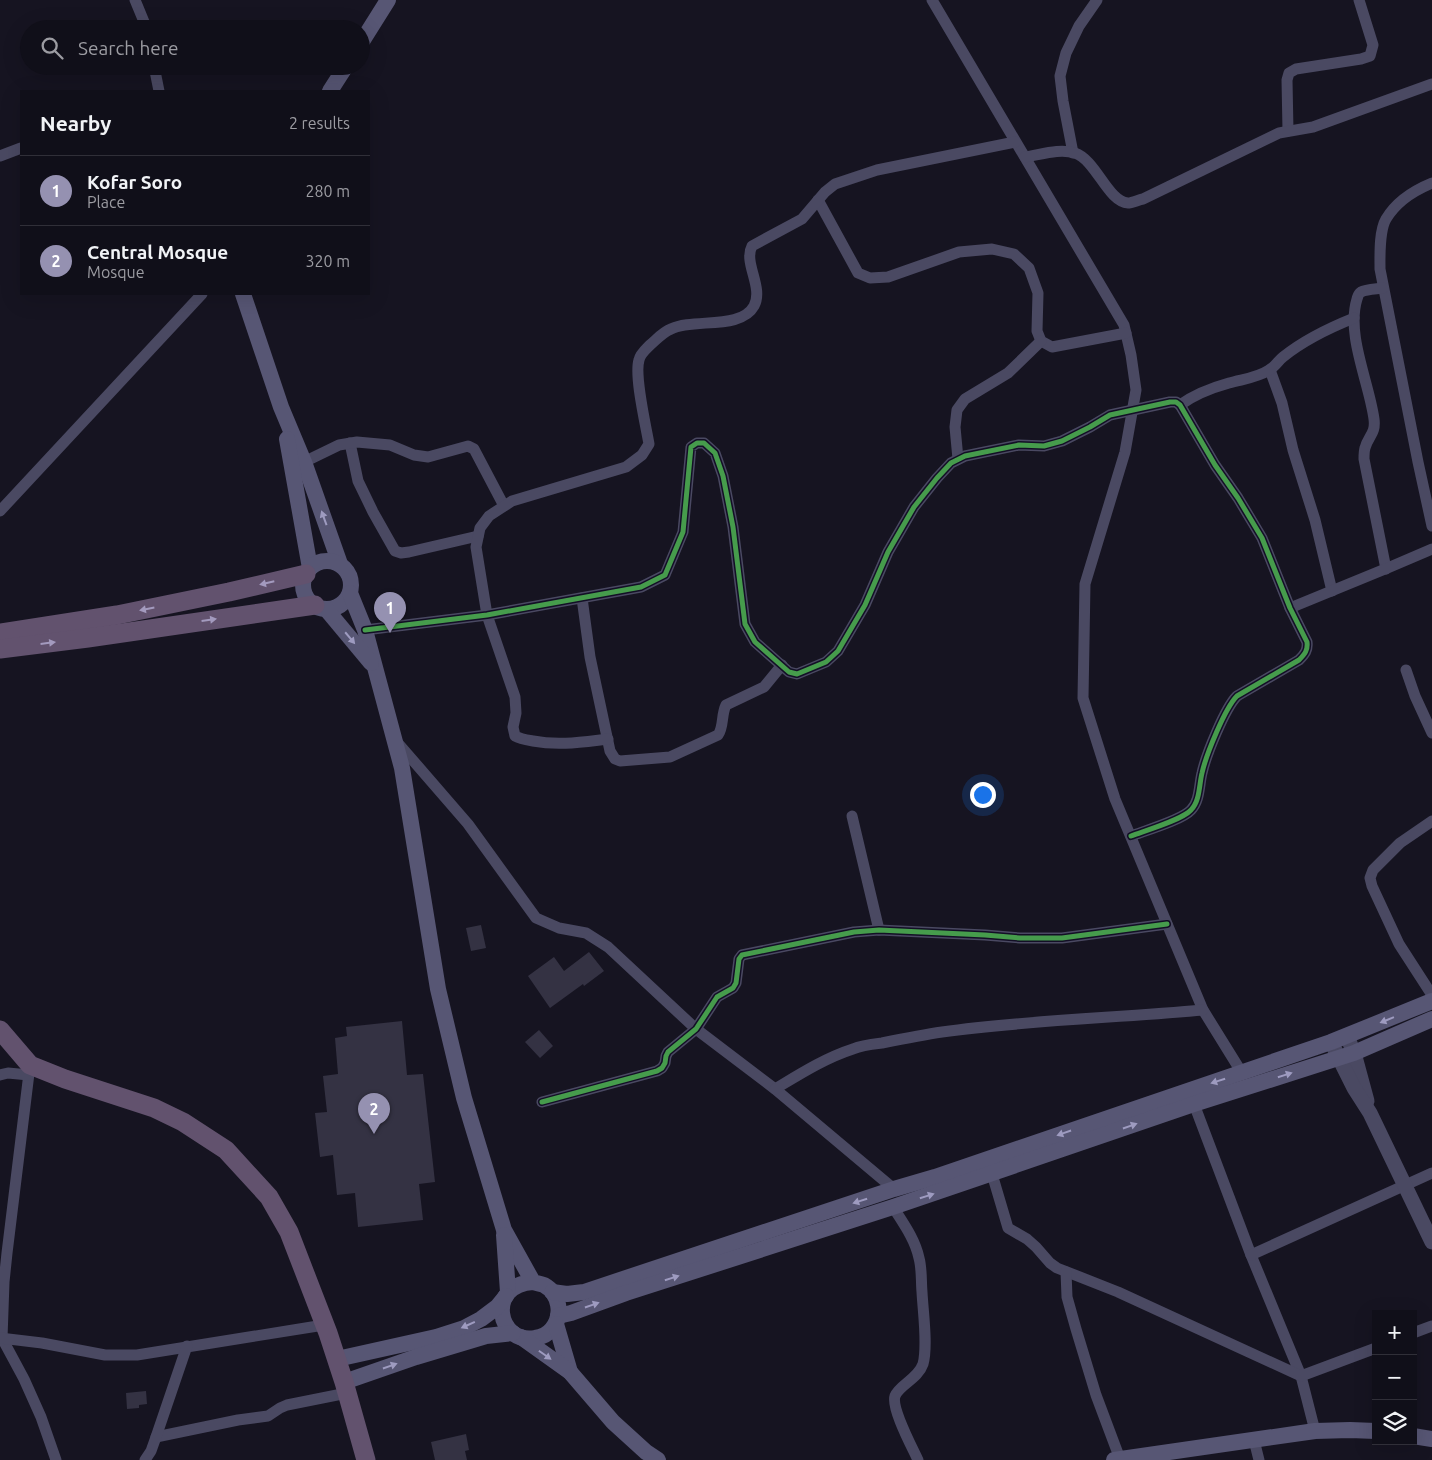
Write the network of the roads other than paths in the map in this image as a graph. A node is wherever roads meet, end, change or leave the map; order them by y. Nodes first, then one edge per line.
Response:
1 (135, 0) edge
2 (388, 0) edge
3 (932, 0) edge
4 (1097, 0) edge
5 (1359, 0) edge
6 (143, 20) edge
7 (370, 29) edge
8 (156, 75) edge
9 (340, 75) edge
10 (1432, 84) edge
11 (159, 90) edge
12 (331, 90) edge
13 (1288, 131) junction
14 (1016, 142) junction
15 (20, 148) edge
16 (1073, 153) junction
17 (0, 156) edge
18 (1024, 157) junction
19 (1432, 182) edge
20 (818, 200) junction
21 (1384, 288) junction
22 (201, 295) edge
23 (243, 295) edge
24 (1354, 318) junction
25 (1126, 333) junction
26 (1041, 341) junction
27 (1270, 370) junction
28 (1180, 405) junction
29 (281, 407) junction
30 (1132, 411) junction
31 (350, 444) junction
32 (958, 459) junction
33 (304, 462) junction
34 (504, 506) junction
35 (0, 511) edge
36 (1432, 526) edge
37 (478, 536) junction
38 (1432, 549) edge
39 (340, 564) junction
40 (1386, 569) junction
41 (308, 571) junction
42 (1332, 591) junction
43 (350, 593) junction
44 (582, 598) junction
45 (321, 607) junction
46 (1290, 608) junction
47 (487, 615) junction
48 (365, 630) junction
49 (0, 633) edge
50 (0, 649) edge
51 (782, 665) junction
52 (374, 666) junction
53 (1406, 670) dead end
54 (1432, 733) edge
55 (394, 738) junction
56 (608, 738) junction
57 (852, 816) dead end
58 (1432, 821) edge
59 (1131, 836) junction
60 (1167, 924) junction
61 (879, 930) junction
62 (1432, 995) edge
63 (1432, 1001) edge
64 (1204, 1010) junction
65 (1432, 1020) edge
66 (696, 1029) junction
67 (0, 1030) edge
68 (1347, 1036) junction
69 (1331, 1042) junction
70 (1346, 1055) junction
71 (29, 1070) junction
72 (1242, 1073) junction
73 (0, 1075) edge
74 (776, 1090) junction
75 (542, 1102) dead end
76 (1194, 1104) junction
77 (1432, 1172) edge
78 (992, 1174) junction
79 (1404, 1184) junction
80 (894, 1189) junction
81 (893, 1207) junction
82 (504, 1230) junction
83 (1432, 1242) edge
84 (1251, 1255) junction
85 (1066, 1272) junction
86 (533, 1282) junction
87 (552, 1292) junction
88 (507, 1294) junction
89 (557, 1320) junction
90 (324, 1325) junction
91 (1432, 1326) edge
92 (1417, 1332) edge
93 (517, 1335) junction
94 (1, 1338) edge
95 (187, 1346) junction
96 (1372, 1349) edge
97 (337, 1359) junction
98 (570, 1372) junction
99 (1301, 1376) junction
100 (346, 1387) junction
101 (1315, 1431) junction
102 (1372, 1431) edge
103 (156, 1437) junction
104 (1417, 1437) edge
105 (1432, 1439) edge
106 (1254, 1440) junction
107 (56, 1460) edge
108 (145, 1460) edge
109 (366, 1460) edge
110 (658, 1460) edge
111 (918, 1460) edge
112 (1117, 1460) edge
113 (1259, 1460) edge

1 - 6 street
2 - 7 main road
3 - 14 street
4 - 16 street
5 - 13 street
8 - 11 street
9 - 12 main road
10 - 13 street
13 - 16 street
14 - 18 street
14 - 20 street
15 - 17 street
16 - 18 street
18 - 25 street
19 - 21 street
20 - 26 street
20 - 34 street
21 - 24 street
21 - 36 street
22 - 35 street
23 - 29 main road
24 - 27 street
24 - 40 street
25 - 26 street
25 - 30 street
26 - 32 street
27 - 28 street
27 - 42 street
28 - 30 street
28 - 46 street
29 - 33 main road
29 - 41 main road
30 - 32 street
30 - 59 street
31 - 33 street
31 - 34 street
31 - 37 street
32 - 51 street
39 -> 33 main road
34 - 37 street
37 - 47 street
38 - 40 street
39 - 41 main road
39 - 43 main road
40 - 42 street
41 - 45 main road
41 -> 49 highway
42 - 46 street
43 - 45 main road
43 - 48 main road
44 - 47 street
44 - 51 street
44 - 56 street
50 -> 45 highway
45 -> 52 main road
46 - 59 street
47 - 48 street
47 - 56 street
48 - 52 main road
51 - 56 street
52 - 55 main road
53 - 54 street
55 - 66 street
55 - 82 main road
57 - 61 street
58 - 62 street
59 - 60 street
60 - 61 street
60 - 64 street
61 - 66 street
63 -> 68 main road
64 - 72 street
64 - 74 street
65 - 70 main road
66 - 74 street
66 - 75 street
67 - 71 highway
68 - 69 main road
68 - 70 street
69 - 70 street
69 - 72 main road
76 -> 70 main road
70 - 79 street
71 - 73 street
71 - 90 highway
71 - 94 street
72 -> 80 main road
74 - 80 street
78 -> 76 main road
76 - 84 street
77 - 79 street
81 -> 78 main road
78 - 85 street
79 - 83 street
79 - 84 street
80 -> 87 main road
89 -> 81 main road
81 - 111 street
82 - 86 main road
82 - 88 main road
84 - 99 street
85 - 99 street
85 - 112 street
86 - 87 main road
86 - 88 main road
87 - 89 main road
88 - 93 main road
88 -> 97 main road
89 - 93 main road
89 - 98 main road
90 - 95 street
90 - 97 highway
91 - 92 street
93 -> 98 main road
100 -> 93 main road
94 - 95 street
94 - 107 street
95 - 103 street
96 - 99 street
97 - 100 highway
98 - 110 main road
99 - 101 street
100 - 103 street
100 - 109 highway
101 - 102 main road
101 - 106 main road
103 - 108 street
104 - 105 main road
106 - 112 main road
106 - 113 street

